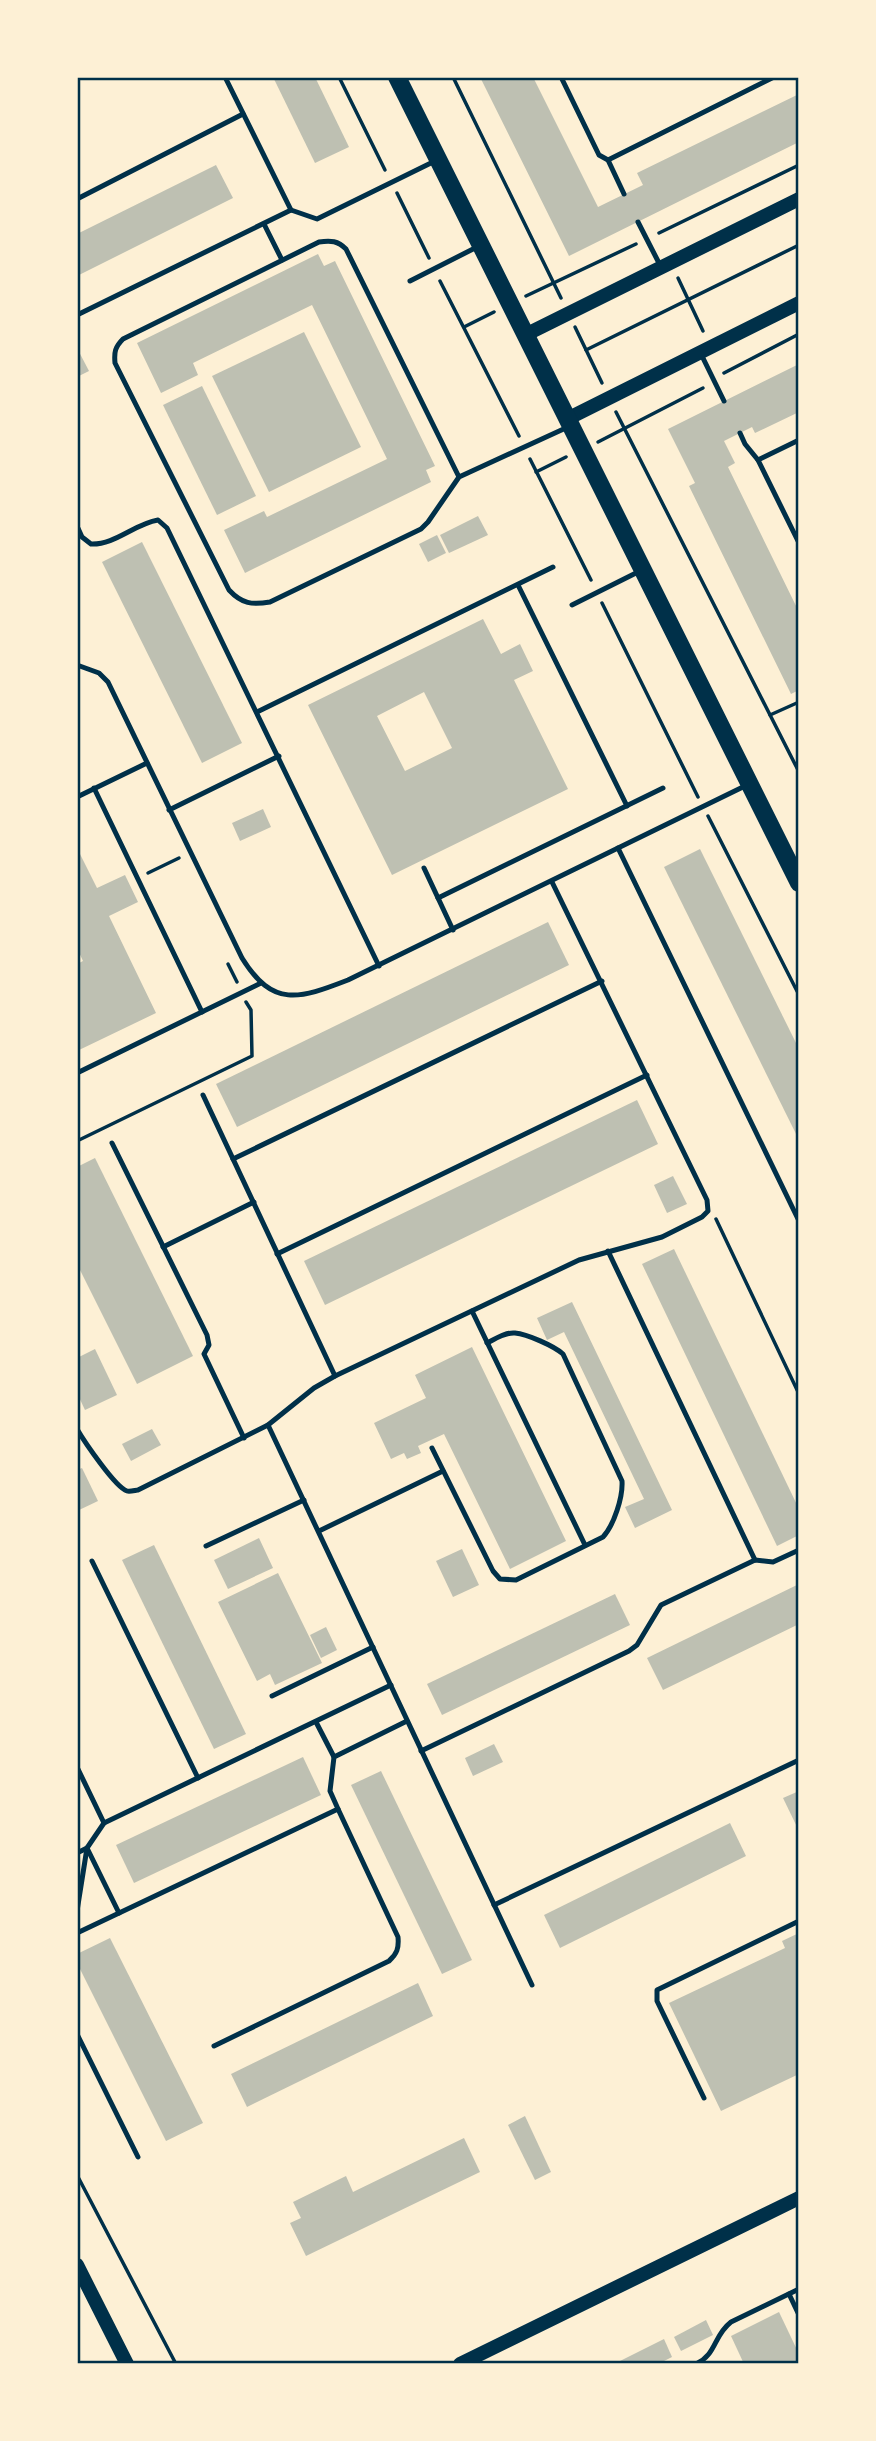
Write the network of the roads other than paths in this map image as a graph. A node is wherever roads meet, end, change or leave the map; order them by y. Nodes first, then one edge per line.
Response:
1 (225, 77) edge
2 (397, 77) edge
3 (561, 77) edge
4 (774, 77) edge
5 (243, 114) junction
6 (438, 160) junction
7 (607, 160) junction
8 (624, 194) dead end
9 (77, 199) edge
10 (799, 199) edge
11 (291, 210) junction
12 (638, 222) dead end
13 (264, 224) junction
14 (481, 245) junction
15 (282, 260) junction
16 (666, 265) junction
17 (410, 281) dead end
18 (799, 303) edge
19 (77, 315) edge
20 (525, 335) junction
21 (706, 350) junction
22 (724, 401) dead end
23 (569, 422) junction
24 (740, 433) dead end
25 (799, 440) edge
26 (758, 460) junction
27 (459, 477) junction
28 (77, 526) edge
29 (799, 543) edge
30 (553, 567) dead end
31 (643, 570) junction
32 (518, 585) junction
33 (572, 605) dead end
34 (77, 665) edge
35 (257, 712) junction
36 (279, 756) junction
37 (147, 763) junction
38 (750, 784) junction
39 (663, 788) dead end
40 (94, 789) junction
41 (77, 797) edge
42 (627, 806) junction
43 (169, 810) junction
44 (618, 848) junction
45 (424, 868) dead end
46 (552, 882) junction
47 (799, 883) edge
48 (438, 898) junction
49 (453, 930) junction
50 (379, 966) junction
51 (602, 981) junction
52 (261, 983) junction
53 (202, 1012) junction
54 (77, 1073) edge
55 (647, 1075) junction
56 (203, 1095) dead end
57 (112, 1143) dead end
58 (233, 1159) junction
59 (254, 1202) junction
60 (799, 1222) edge
61 (163, 1247) junction
62 (608, 1251) junction
63 (278, 1254) junction
64 (472, 1311) junction
65 (487, 1343) junction
66 (335, 1376) junction
67 (268, 1425) junction
68 (77, 1429) edge
69 (244, 1438) junction
70 (84, 1442) junction
71 (77, 1445) edge
72 (432, 1448) dead end
73 (443, 1471) junction
74 (304, 1500) junction
75 (319, 1531) junction
76 (585, 1545) junction
77 (206, 1546) dead end
78 (799, 1550) edge
79 (755, 1560) junction
80 (92, 1561) dead end
81 (373, 1647) junction
82 (391, 1685) junction
83 (272, 1696) dead end
84 (407, 1721) junction
85 (316, 1722) junction
86 (421, 1751) junction
87 (334, 1757) junction
88 (799, 1760) edge
89 (77, 1767) edge
90 (198, 1778) junction
91 (338, 1808) junction
92 (104, 1823) junction
93 (87, 1849) junction
94 (77, 1853) edge
95 (494, 1905) junction
96 (77, 1911) edge
97 (119, 1913) junction
98 (799, 1921) edge
99 (77, 1933) edge
100 (531, 1985) dead end
101 (77, 2034) edge
102 (214, 2046) dead end
103 (704, 2098) dead end
104 (138, 2157) dead end
105 (799, 2197) edge
106 (77, 2264) edge
107 (799, 2289) edge
108 (789, 2294) junction
109 (799, 2315) edge
110 (707, 2361) edge
111 (127, 2364) edge
112 (460, 2364) edge
113 (696, 2364) edge

1 - 5 lane
2 - 6 main road
3 - 7 lane
4 - 7 lane
5 - 9 lane
5 - 11 lane
6 - 11 lane
6 - 14 main road
7 - 8 lane
10 - 16 main road
11 - 13 lane
12 - 16 lane
13 - 15 lane
13 - 19 lane
14 - 17 lane
14 - 20 main road
15 - 27 lane
15 - 27 lane
16 - 20 main road
18 - 21 main road
20 - 23 main road
21 - 22 lane
21 - 23 main road
23 - 27 lane
23 - 31 main road
24 - 26 lane
25 - 26 lane
26 - 29 lane
28 - 35 lane
30 - 32 lane
31 - 33 lane
31 - 38 main road
32 - 35 lane
32 - 42 lane
34 - 37 lane
35 - 36 lane
36 - 43 lane
36 - 50 lane
37 - 40 lane
37 - 43 lane
38 - 44 lane
38 - 47 main road
39 - 42 lane
40 - 41 lane
40 - 53 lane
42 - 48 lane
43 - 52 lane
44 - 46 lane
44 - 60 lane
45 - 48 lane
46 - 49 lane
46 - 51 lane
48 - 49 lane
49 - 50 lane
50 - 52 lane
51 - 55 lane
51 - 58 lane
52 - 53 lane
53 - 54 lane
55 - 62 lane
55 - 63 lane
56 - 58 lane
57 - 61 lane
58 - 59 lane
59 - 61 lane
59 - 63 lane
61 - 69 lane
62 - 64 lane
62 - 79 lane
63 - 66 lane
64 - 65 lane
64 - 66 lane
65 - 76 lane
65 - 76 lane
66 - 67 lane
67 - 69 lane
67 - 74 lane
68 - 70 lane
69 - 70 lane
70 - 71 lane
72 - 73 lane
73 - 75 lane
73 - 76 lane
74 - 75 lane
74 - 77 lane
75 - 81 lane
78 - 79 lane
79 - 86 lane
80 - 90 lane
81 - 82 lane
81 - 83 lane
82 - 84 lane
82 - 85 lane
84 - 86 lane
84 - 87 lane
85 - 87 lane
85 - 90 lane
86 - 95 lane
87 - 91 lane
88 - 95 lane
89 - 92 lane
90 - 92 lane
91 - 97 lane
91 - 102 lane
92 - 93 lane
93 - 94 lane
93 - 96 lane
93 - 97 lane
95 - 100 lane
97 - 99 lane
98 - 103 lane
101 - 104 lane
105 - 112 main road
106 - 111 main road
107 - 108 lane
108 - 109 lane
108 - 110 lane
110 - 113 lane

